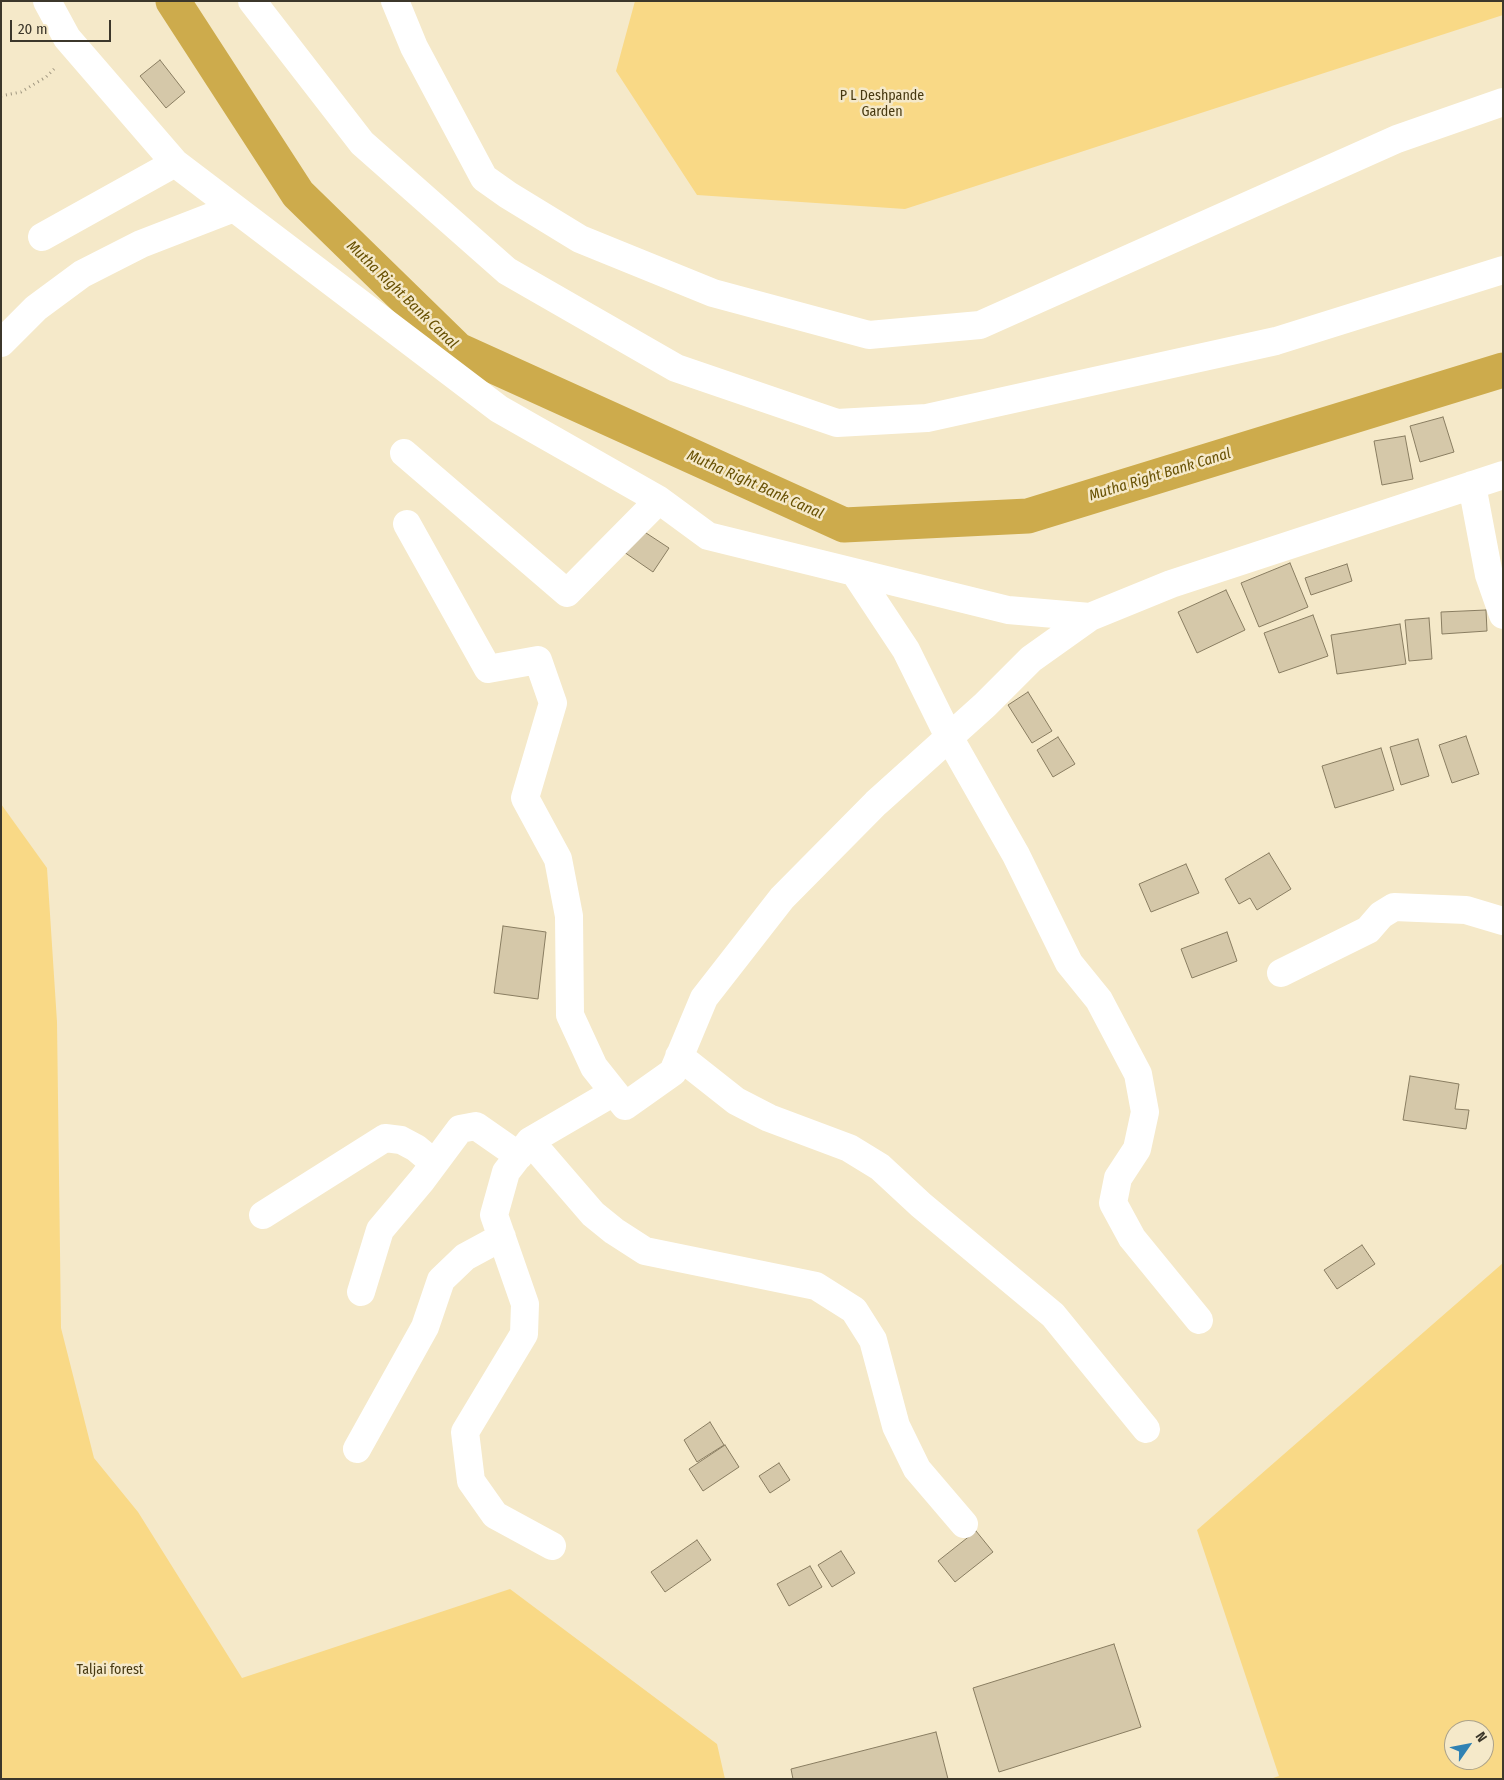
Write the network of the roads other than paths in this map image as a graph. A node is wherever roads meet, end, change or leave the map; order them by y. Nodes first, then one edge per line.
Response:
1 (47, 1) edge
2 (252, 1) edge
3 (395, 1) edge
4 (1503, 102) edge
5 (175, 163) junction
6 (234, 208) junction
7 (42, 237) dead end
8 (1503, 270) edge
9 (1, 343) edge
10 (404, 453) dead end
11 (1503, 475) edge
12 (1472, 485) junction
13 (660, 500) junction
14 (407, 524) dead end
15 (855, 572) junction
16 (1503, 615) edge
17 (1090, 617) junction
18 (949, 737) junction
19 (1503, 921) edge
20 (1281, 973) dead end
21 (680, 1056) junction
22 (614, 1092) junction
23 (525, 1149) junction
24 (434, 1163) junction
25 (264, 1216) dead end
26 (502, 1237) junction
27 (361, 1292) dead end
28 (1199, 1320) dead end
29 (1146, 1428) dead end
30 (357, 1449) dead end
31 (964, 1524) dead end
32 (552, 1546) dead end

1 - 5 street
2 - 8 street
3 - 4 street
5 - 6 street
5 - 7 street
6 - 9 street
6 - 13 street
10 - 13 street
11 - 12 street
12 - 16 street
12 - 17 street
13 - 15 street
14 - 22 street
15 - 17 street
15 - 18 street
17 - 18 street
18 - 21 street
18 - 28 street
19 - 20 street
21 - 22 street
21 - 29 street
22 - 23 street
23 - 24 street
23 - 26 street
23 - 31 street
24 - 25 street
24 - 27 street
26 - 30 street
26 - 32 street

